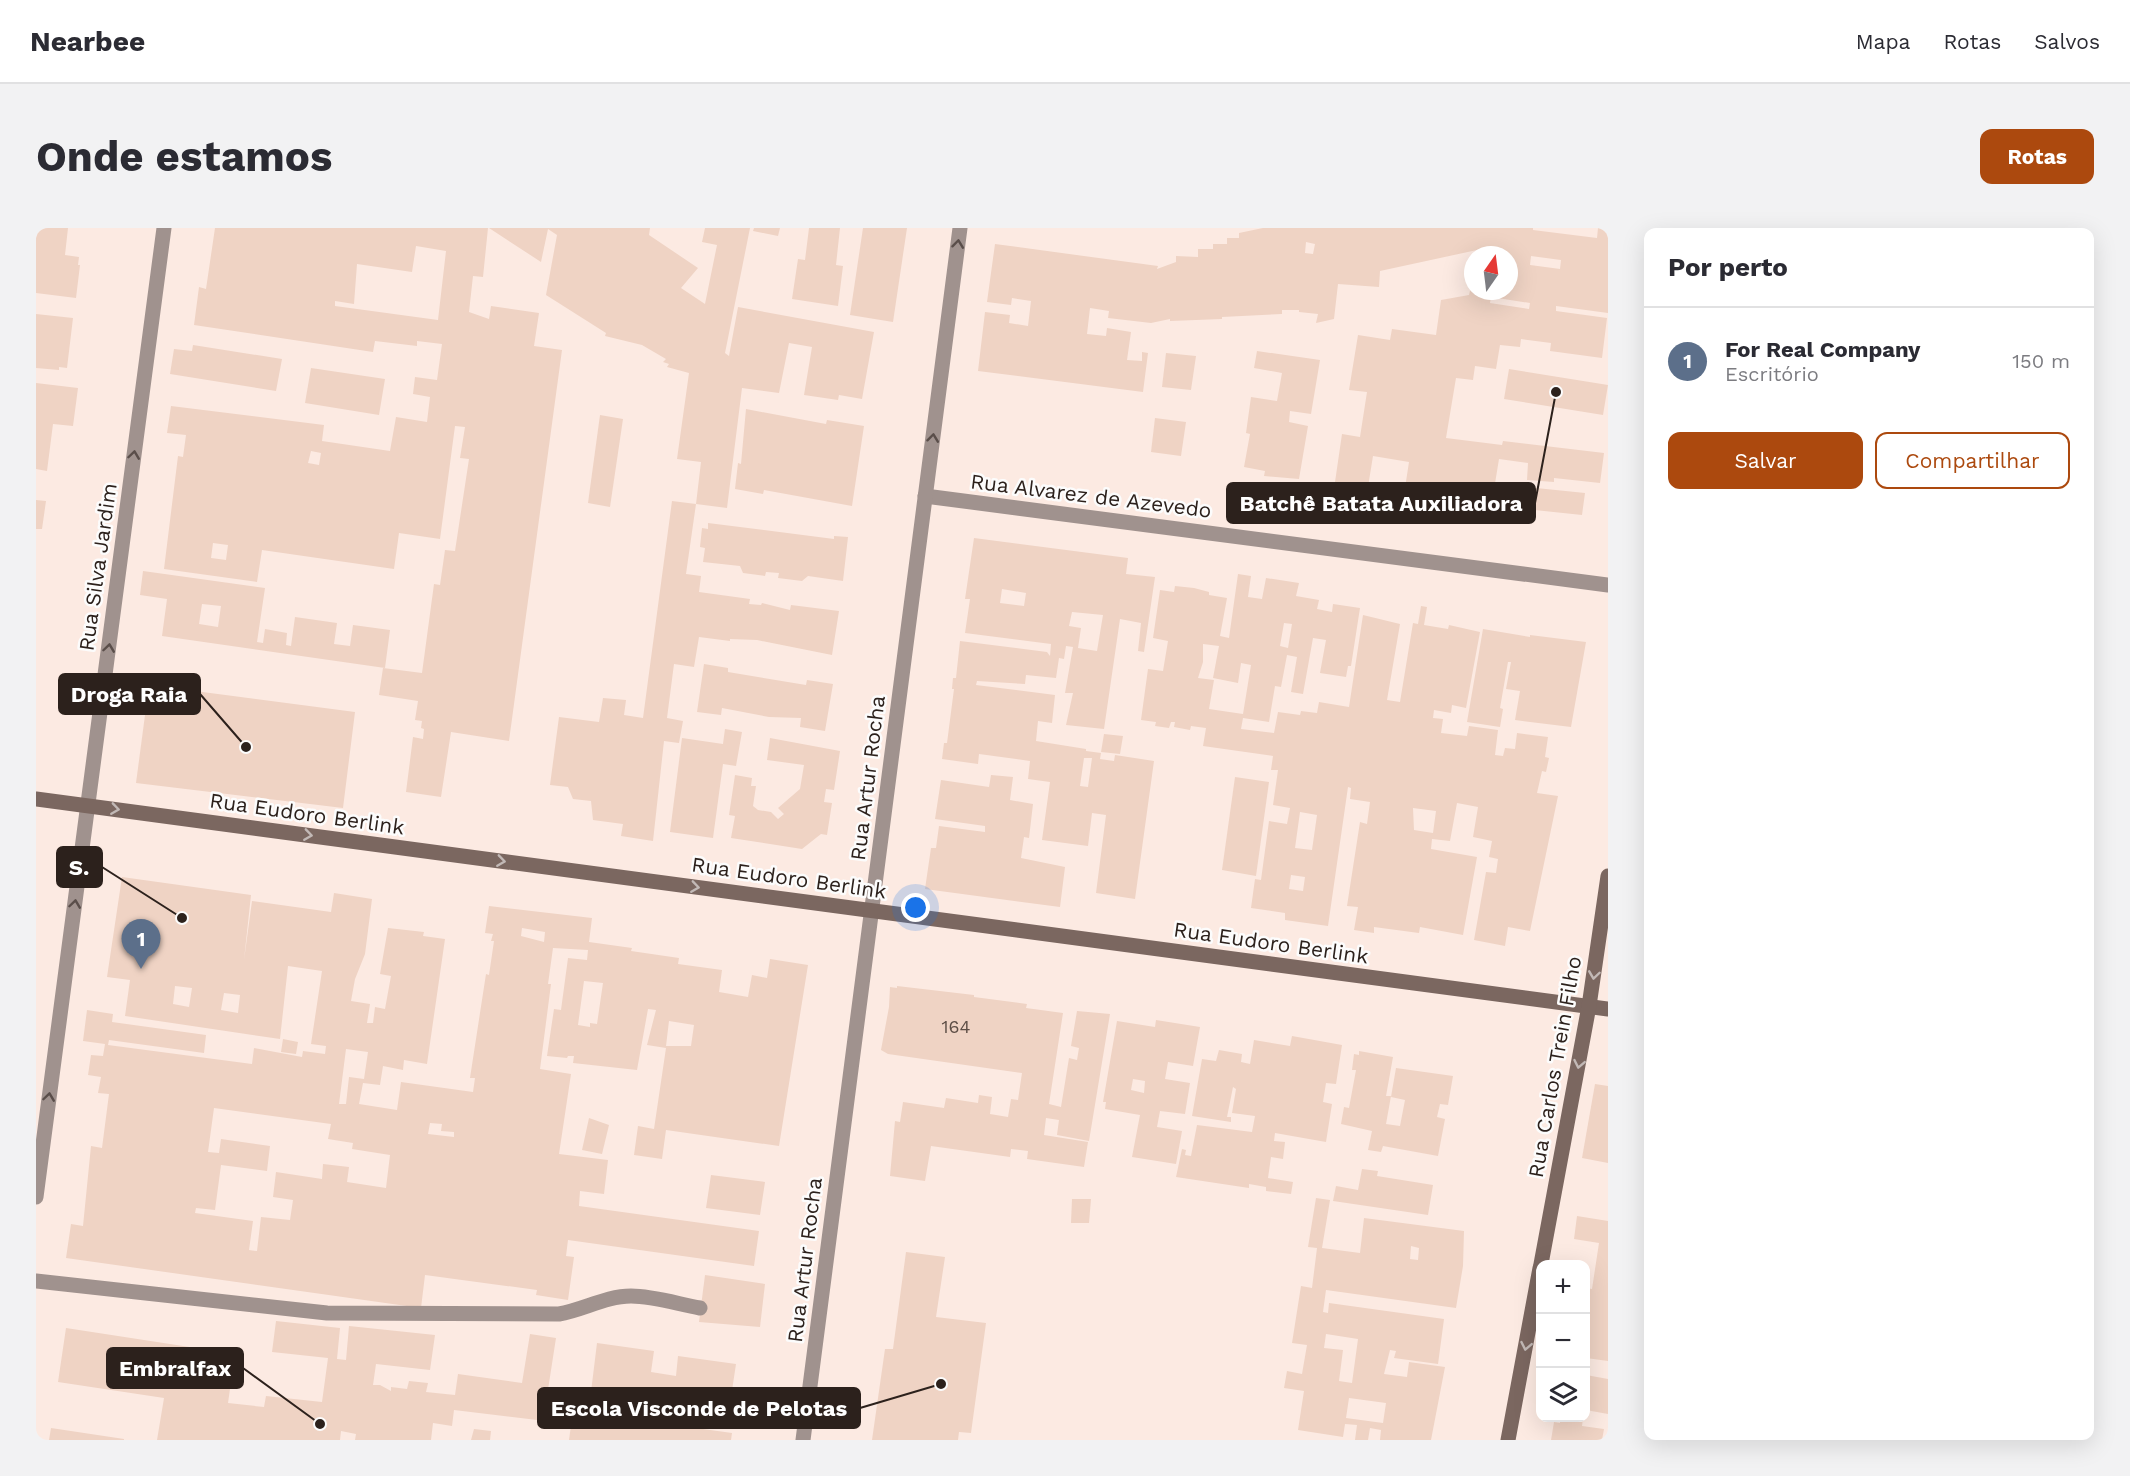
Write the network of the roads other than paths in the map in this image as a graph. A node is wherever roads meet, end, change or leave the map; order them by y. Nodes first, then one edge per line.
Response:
1 (164, 228) edge
2 (960, 228) edge
3 (926, 496) junction
4 (1608, 585) edge
5 (36, 799) edge
6 (88, 806) junction
7 (1608, 876) edge
8 (872, 910) junction
9 (1589, 1006) junction
10 (1608, 1009) edge
11 (36, 1197) edge
12 (1542, 1260) edge
13 (36, 1281) edge
14 (1536, 1292) edge
15 (700, 1308) dead end
16 (803, 1440) edge
17 (1508, 1440) edge

6 -> 1 street, Rua Silva Jardim
3 -> 2 street, Rua Artur Rocha
3 - 4 street, Rua Alvarez de Azevedo
3 - 8 street, Rua Artur Rocha
5 - 6 street, Rua Eudoro Berlink
6 -> 8 street, Rua Eudoro Berlink
11 -> 6 street, Rua Silva Jardim
7 -> 9 street, Rua Carlos Trein Filho
8 - 9 street, Rua Eudoro Berlink
8 - 16 street, Rua Artur Rocha
9 - 10 street, Rua Eudoro Berlink
9 -> 12 street, Rua Carlos Trein Filho
13 - 15 street
14 -> 17 street, Rua Carlos Trein Filho

